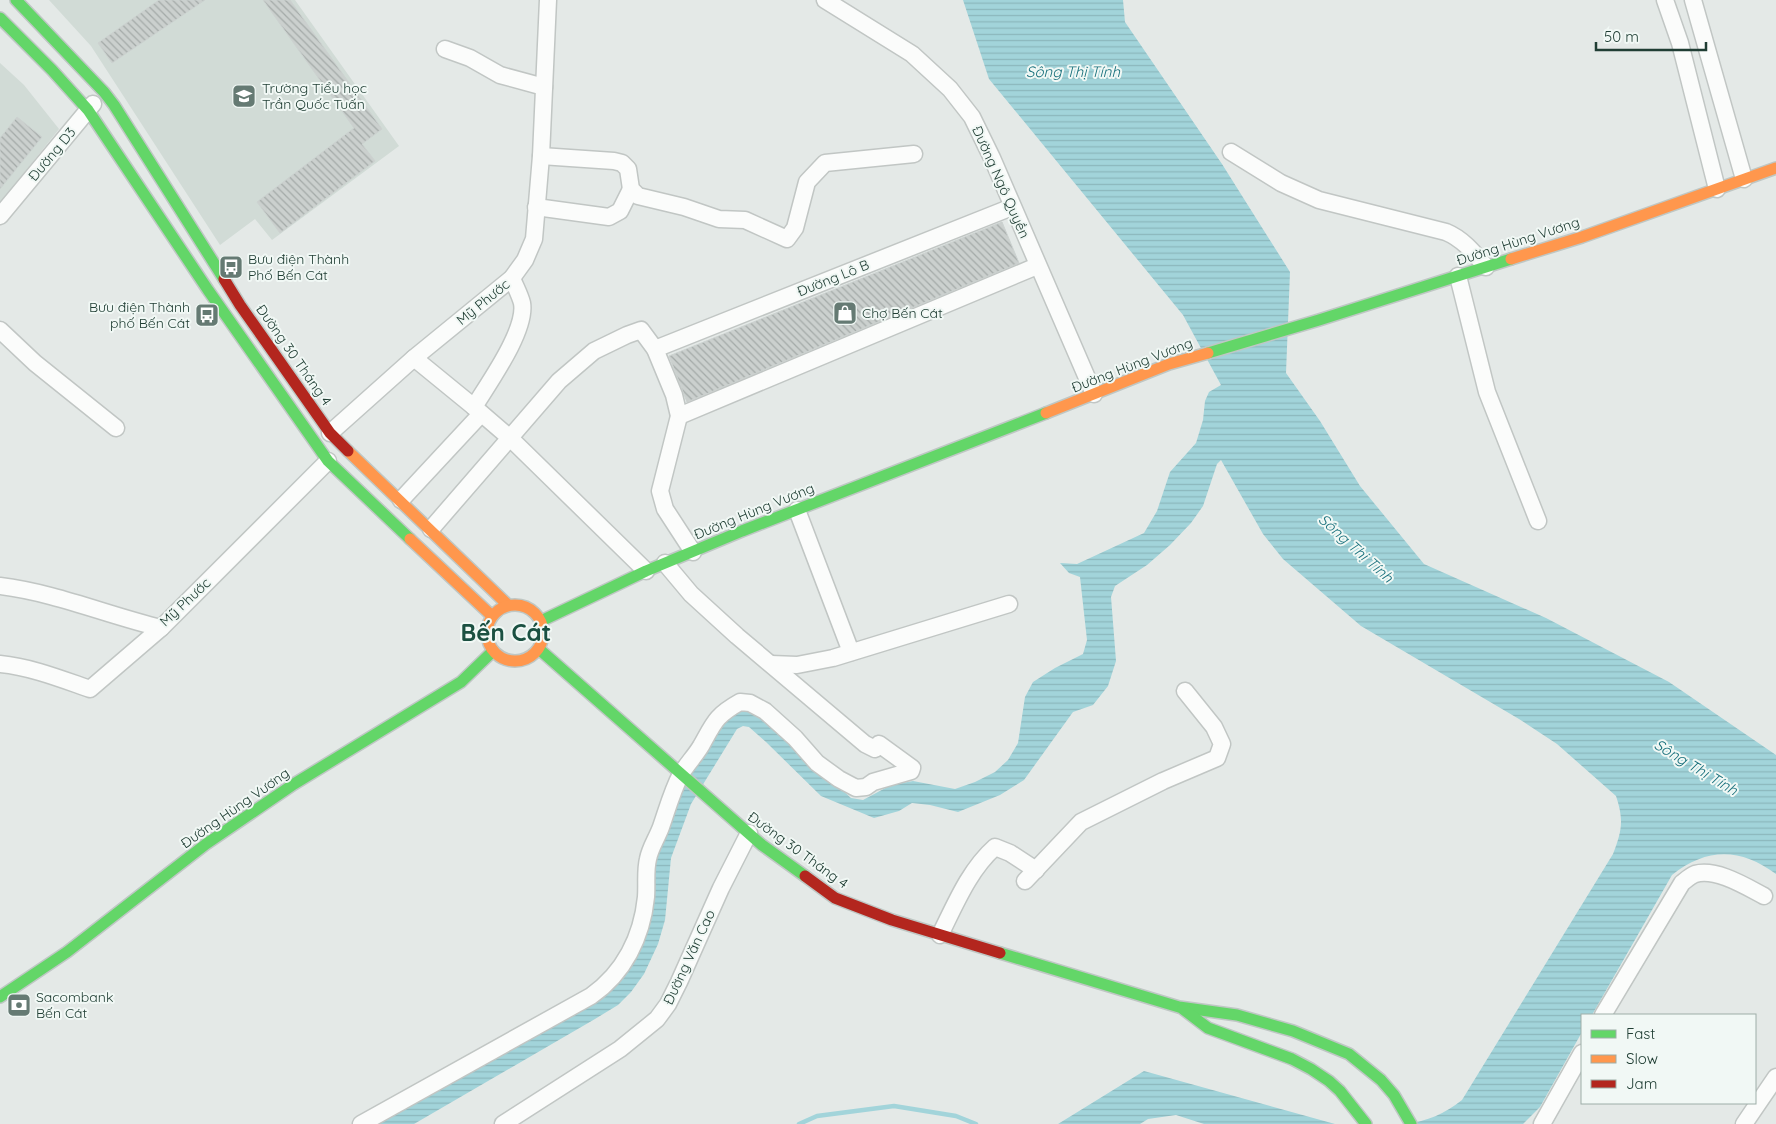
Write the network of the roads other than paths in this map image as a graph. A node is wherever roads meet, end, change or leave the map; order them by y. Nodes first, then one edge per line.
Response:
1 (16, 0) edge
2 (548, 0) edge
3 (825, 0) edge
4 (1665, 0) edge
5 (1693, 0) edge
6 (0, 18) edge
7 (445, 49) dead end
8 (544, 87) junction
9 (104, 92) junction
10 (88, 110) junction
11 (1231, 152) dead end
12 (914, 154) dead end
13 (541, 156) junction
14 (1776, 168) edge
15 (1744, 179) junction
16 (1717, 189) junction
17 (631, 190) junction
18 (536, 207) junction
19 (1012, 207) junction
20 (0, 216) edge
21 (1038, 266) junction
22 (1486, 267) junction
23 (1458, 276) junction
24 (512, 278) junction
25 (240, 305) junction
26 (225, 314) junction
27 (0, 330) edge
28 (655, 349) junction
29 (414, 358) junction
30 (1094, 394) junction
31 (477, 410) junction
32 (679, 416) junction
33 (116, 428) dead end
34 (330, 433) junction
35 (510, 438) junction
36 (328, 460) junction
37 (401, 500) junction
38 (797, 510) junction
39 (1538, 521) dead end
40 (431, 529) junction
41 (693, 552) junction
42 (665, 563) junction
43 (646, 571) junction
44 (476, 574) junction
45 (0, 586) edge
46 (461, 586) junction
47 (1009, 604) dead end
48 (508, 605) junction
49 (492, 616) junction
50 (541, 621) junction
51 (161, 628) junction
52 (539, 649) junction
53 (493, 651) junction
54 (851, 652) junction
55 (0, 664) edge
56 (771, 664) junction
57 (1185, 690) dead end
58 (682, 775) junction
59 (749, 834) junction
60 (1764, 896) dead end
61 (940, 935) junction
62 (0, 997) edge
63 (1179, 1007) junction
64 (1604, 1014) edge
65 (1581, 1055) edge
66 (1776, 1077) edge
67 (1363, 1119) edge
68 (361, 1124) edge
69 (503, 1124) edge
70 (1411, 1124) edge
71 (1542, 1124) edge
72 (1744, 1124) edge

1 - 9 main road, Đường 30 Tháng 4
2 - 8 street, Mỹ Phước
3 - 19 street, Đường Ngô Quyền
4 - 16 street
5 - 15 street
6 - 10 main road
7 - 8 street
8 - 13 street, Mỹ Phước
9 - 10 street, Đường D3
9 - 25 main road, Đường 30 Tháng 4
10 - 20 street, Đường D3
10 - 26 main road
11 - 22 street
12 - 17 street
13 - 17 street
13 - 18 street, Mỹ Phước
14 - 15 main road, Đường Hùng Vương
15 - 16 main road, Đường Hùng Vương
16 - 22 main road, Đường Hùng Vương
17 - 18 street
18 - 24 street, Mỹ Phước
19 - 21 street, Đường Ngô Quyền
19 - 28 street, Đường Lô B
21 - 30 street, Đường Ngô Quyền
21 - 32 street
22 - 23 main road, Đường Hùng Vương
23 - 30 main road, Đường Hùng Vương
23 - 39 street
24 - 29 street, Mỹ Phước
24 - 31 street
25 - 26 main road
25 - 34 main road, Đường 30 Tháng 4
26 - 36 main road
27 - 33 street
28 - 32 street
28 - 35 street
29 - 31 street
29 - 34 street, Mỹ Phước
30 - 38 main road, Đường Hùng Vương
31 - 35 street
31 - 37 street
32 - 41 street
34 - 36 main road
34 - 37 main road, Đường 30 Tháng 4
35 - 40 street
35 - 43 street
36 - 46 main road
36 - 51 street, Mỹ Phước
37 - 40 main road, Đường 30 Tháng 4
38 - 41 main road, Đường Hùng Vương
38 - 54 street
40 - 44 main road, Đường 30 Tháng 4
41 - 42 main road, Đường Hùng Vương
42 - 43 main road, Đường Hùng Vương
42 - 56 street
43 - 50 main road, Đường Hùng Vương
44 - 46 main road
44 - 48 main road, Đường 30 Tháng 4
45 - 51 street, Mỹ Phước
46 - 49 main road
47 - 54 street
48 - 49 main road
48 - 50 main road
49 - 53 main road
50 - 52 main road
51 - 55 street
52 - 53 main road
52 - 58 main road, Đường 30 Tháng 4
53 - 62 main road, Đường Hùng Vương
54 - 56 street
56 - 58 street
57 - 61 street
58 - 59 main road, Đường 30 Tháng 4
58 - 68 street
59 - 61 main road, Đường 30 Tháng 4
59 - 69 street, Đường Văn Cao
60 - 64 street
61 - 63 main road, Đường 30 Tháng 4
63 - 67 main road, Đường 30 Tháng 4
63 - 70 main road, Đường 30 Tháng 4
65 - 71 street
66 - 72 street

